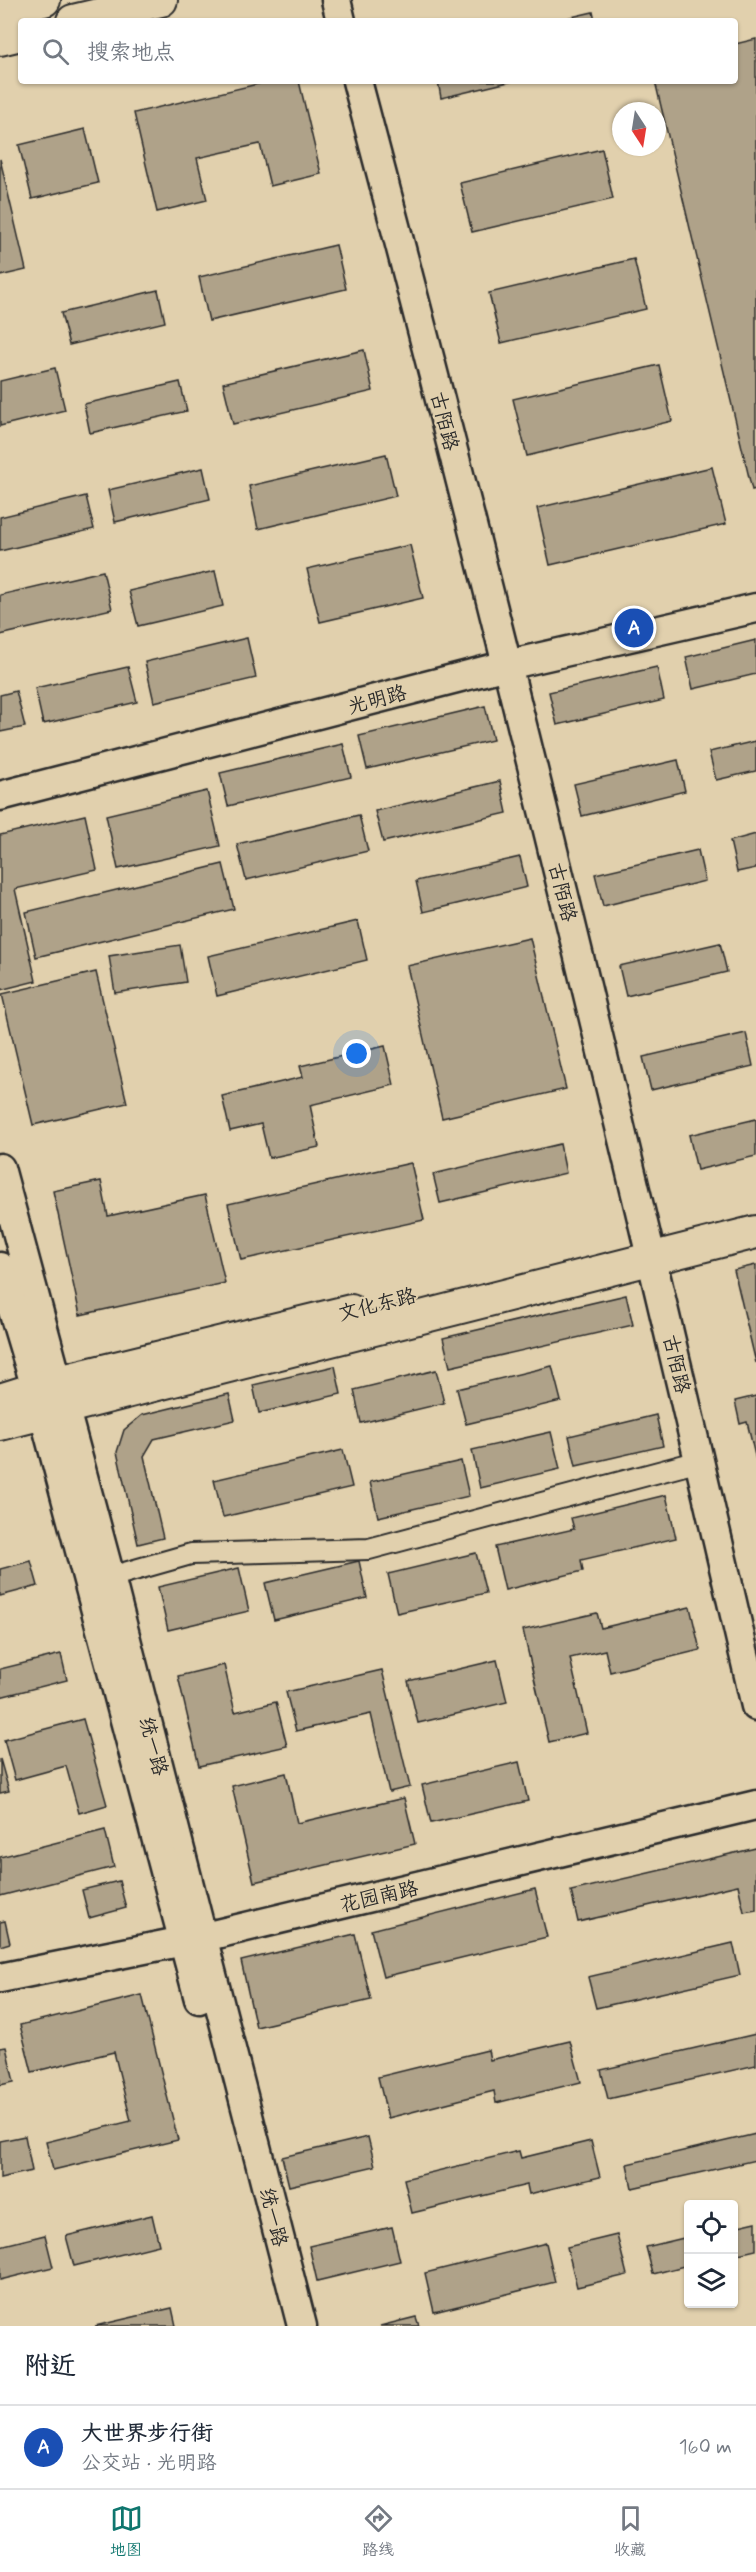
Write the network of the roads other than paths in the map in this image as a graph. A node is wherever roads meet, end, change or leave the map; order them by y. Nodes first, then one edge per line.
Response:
1 (44, 0) edge
2 (160, 0) edge
3 (336, 0) edge
4 (0, 10) edge
5 (86, 18) edge
6 (340, 18) edge
7 (18, 35) edge
8 (0, 39) edge
9 (358, 84) edge
10 (756, 608) edge
11 (507, 665) junction
12 (0, 796) edge
13 (0, 1168) edge
14 (756, 1213) edge
15 (756, 1232) edge
16 (650, 1247) junction
17 (0, 1267) edge
18 (50, 1397) junction
19 (0, 1400) edge
20 (0, 1424) edge
21 (700, 1461) junction
22 (110, 1577) junction
23 (756, 1706) edge
24 (756, 1805) edge
25 (193, 1939) junction
26 (0, 1978) edge
27 (284, 2326) edge
28 (302, 2326) edge

1 - 4 main road
2 - 5 main road
3 - 6 street
7 - 8 main road
9 - 11 street, 古陌路
10 - 11 street, 光明路
11 - 12 street, 光明路
11 - 16 street, 古陌路
13 - 18 street, 统一路
14 - 16 main road, 文化东路
15 - 16 main road
16 - 18 main road, 文化东路
16 - 21 street, 古陌路
17 - 18 street, 统一路
18 - 19 main road, 文化东路
18 - 20 main road
18 - 22 street, 统一路
18 - 25 street, 统一路
21 - 22 street
21 - 23 street, 古陌路
22 - 25 street, 统一路
24 - 25 street, 花园南路
25 - 26 street, 花园南路
25 - 27 street, 统一路
25 - 28 street, 统一路

